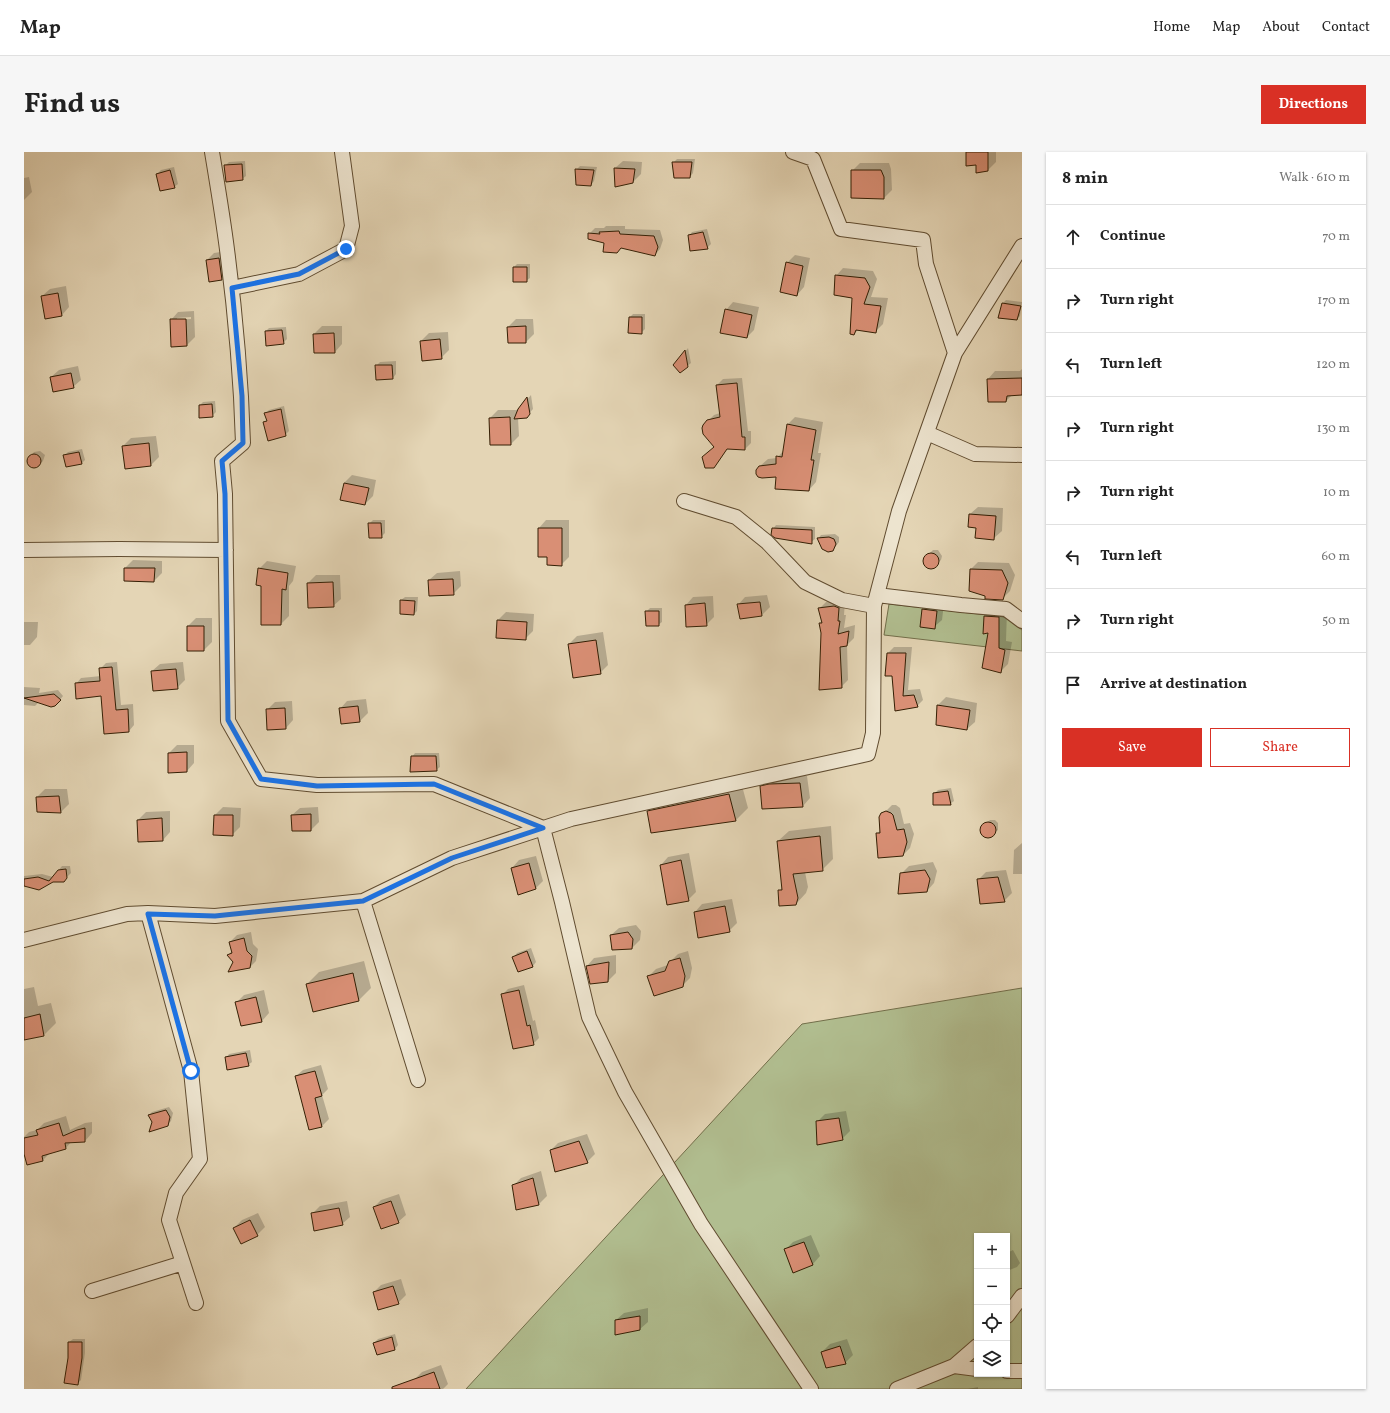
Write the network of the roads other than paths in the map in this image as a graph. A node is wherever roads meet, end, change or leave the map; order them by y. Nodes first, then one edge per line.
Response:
1 (212, 152) edge
2 (342, 152) edge
3 (793, 152) edge
4 (1022, 246) edge
5 (232, 288) junction
6 (956, 354) junction
7 (927, 433) junction
8 (1022, 455) edge
9 (684, 501) dead end
10 (24, 550) edge
11 (226, 550) junction
12 (876, 601) junction
13 (1022, 621) edge
14 (543, 828) junction
15 (363, 901) junction
16 (148, 914) junction
17 (24, 940) edge
18 (418, 1080) dead end
19 (183, 1263) junction
20 (92, 1291) dead end
21 (1022, 1296) edge
22 (196, 1303) dead end
23 (1010, 1312) edge
24 (974, 1349) edge
25 (954, 1366) junction
26 (974, 1369) edge
27 (1010, 1371) edge
28 (1022, 1371) edge
29 (811, 1389) edge
30 (897, 1389) edge

1 - 5 street
2 - 5 street
3 - 6 street
4 - 6 street
5 - 11 street
6 - 7 street
7 - 8 street
7 - 12 street
9 - 12 street
10 - 11 street
11 - 14 street
12 - 13 street
12 - 14 street
14 - 15 street
14 - 29 street
15 - 16 street
15 - 18 street
16 - 17 street
16 - 19 street
19 - 20 street
19 - 22 street
21 - 23 street
24 - 25 street
25 - 26 street
25 - 30 street
27 - 28 street

